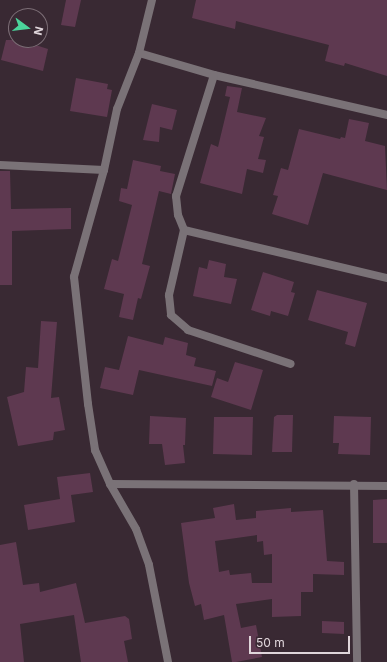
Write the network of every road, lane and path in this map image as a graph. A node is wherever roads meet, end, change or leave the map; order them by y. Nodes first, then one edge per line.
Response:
1 (152, 0) edge
2 (139, 54) junction
3 (214, 75) junction
4 (387, 115) edge
5 (0, 165) edge
6 (104, 170) junction
7 (184, 230) junction
8 (387, 278) edge
9 (291, 364) dead end
10 (110, 484) junction
11 (354, 484) junction
12 (387, 486) edge
13 (168, 662) edge
14 (357, 662) edge

1 - 2 street
2 - 3 street
2 - 6 street
3 - 4 street
3 - 7 street
5 - 6 street
6 - 10 street
7 - 8 street
7 - 9 street
10 - 11 street
10 - 13 street
11 - 12 street
11 - 14 street

